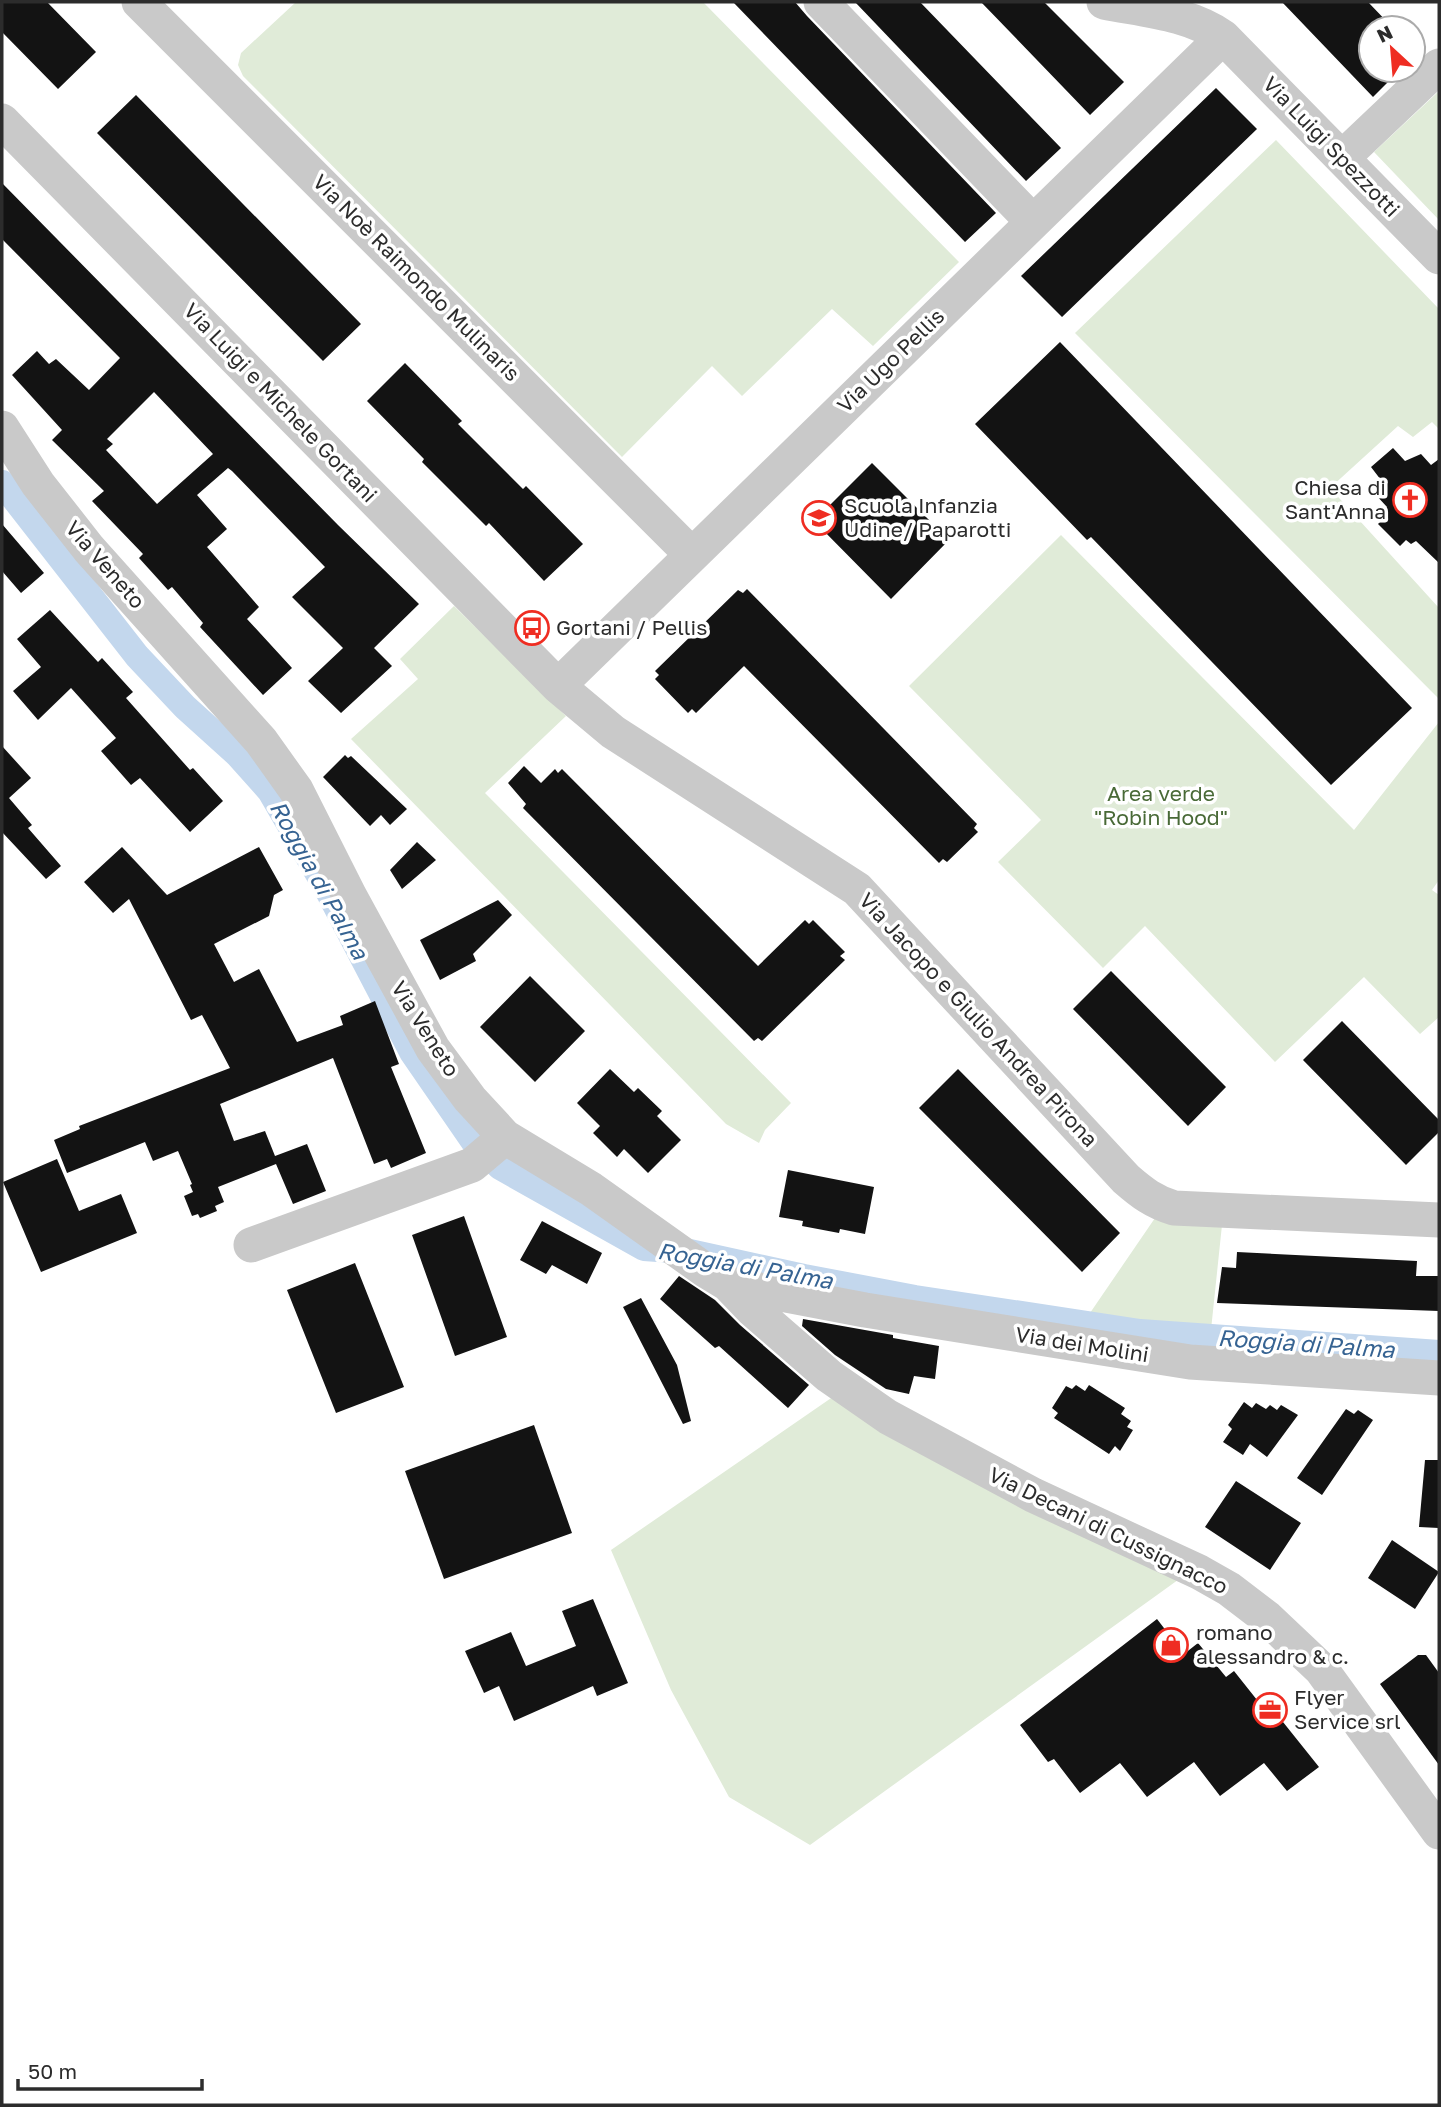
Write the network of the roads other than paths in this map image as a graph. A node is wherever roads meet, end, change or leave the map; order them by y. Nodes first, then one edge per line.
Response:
1 (139, 2) edge
2 (821, 2) edge
3 (1104, 2) edge
4 (1223, 37) junction
5 (1439, 66) edge
6 (2, 121) edge
7 (1342, 158) junction
8 (1033, 222) junction
9 (1439, 257) edge
10 (2, 428) edge
11 (692, 555) junction
12 (558, 685) junction
13 (490, 1150) junction
14 (1439, 1220) edge
15 (251, 1245) dead end
16 (717, 1277) junction
17 (1439, 1378) edge
18 (1439, 1832) edge

1 - 11 street, Via Noè Raimondo Mulinaris
2 - 8 street
3 - 4 street, Via Luigi Spezzotti
4 - 7 street, Via Luigi Spezzotti
4 - 8 street, Via Ugo Pellis
5 - 7 street
6 - 12 street, Via Luigi e Michele Gortani
7 - 9 street, Via Luigi Spezzotti
8 - 11 street, Via Ugo Pellis
10 - 13 street, Via Veneto
11 - 12 street, Via Ugo Pellis
12 - 14 street, Via Jacopo e Giulio Andrea Pirona
13 - 15 street
13 - 16 street, Via Veneto
16 - 17 street, Via dei Molini
16 - 18 street, Via Decani di Cussignacco

